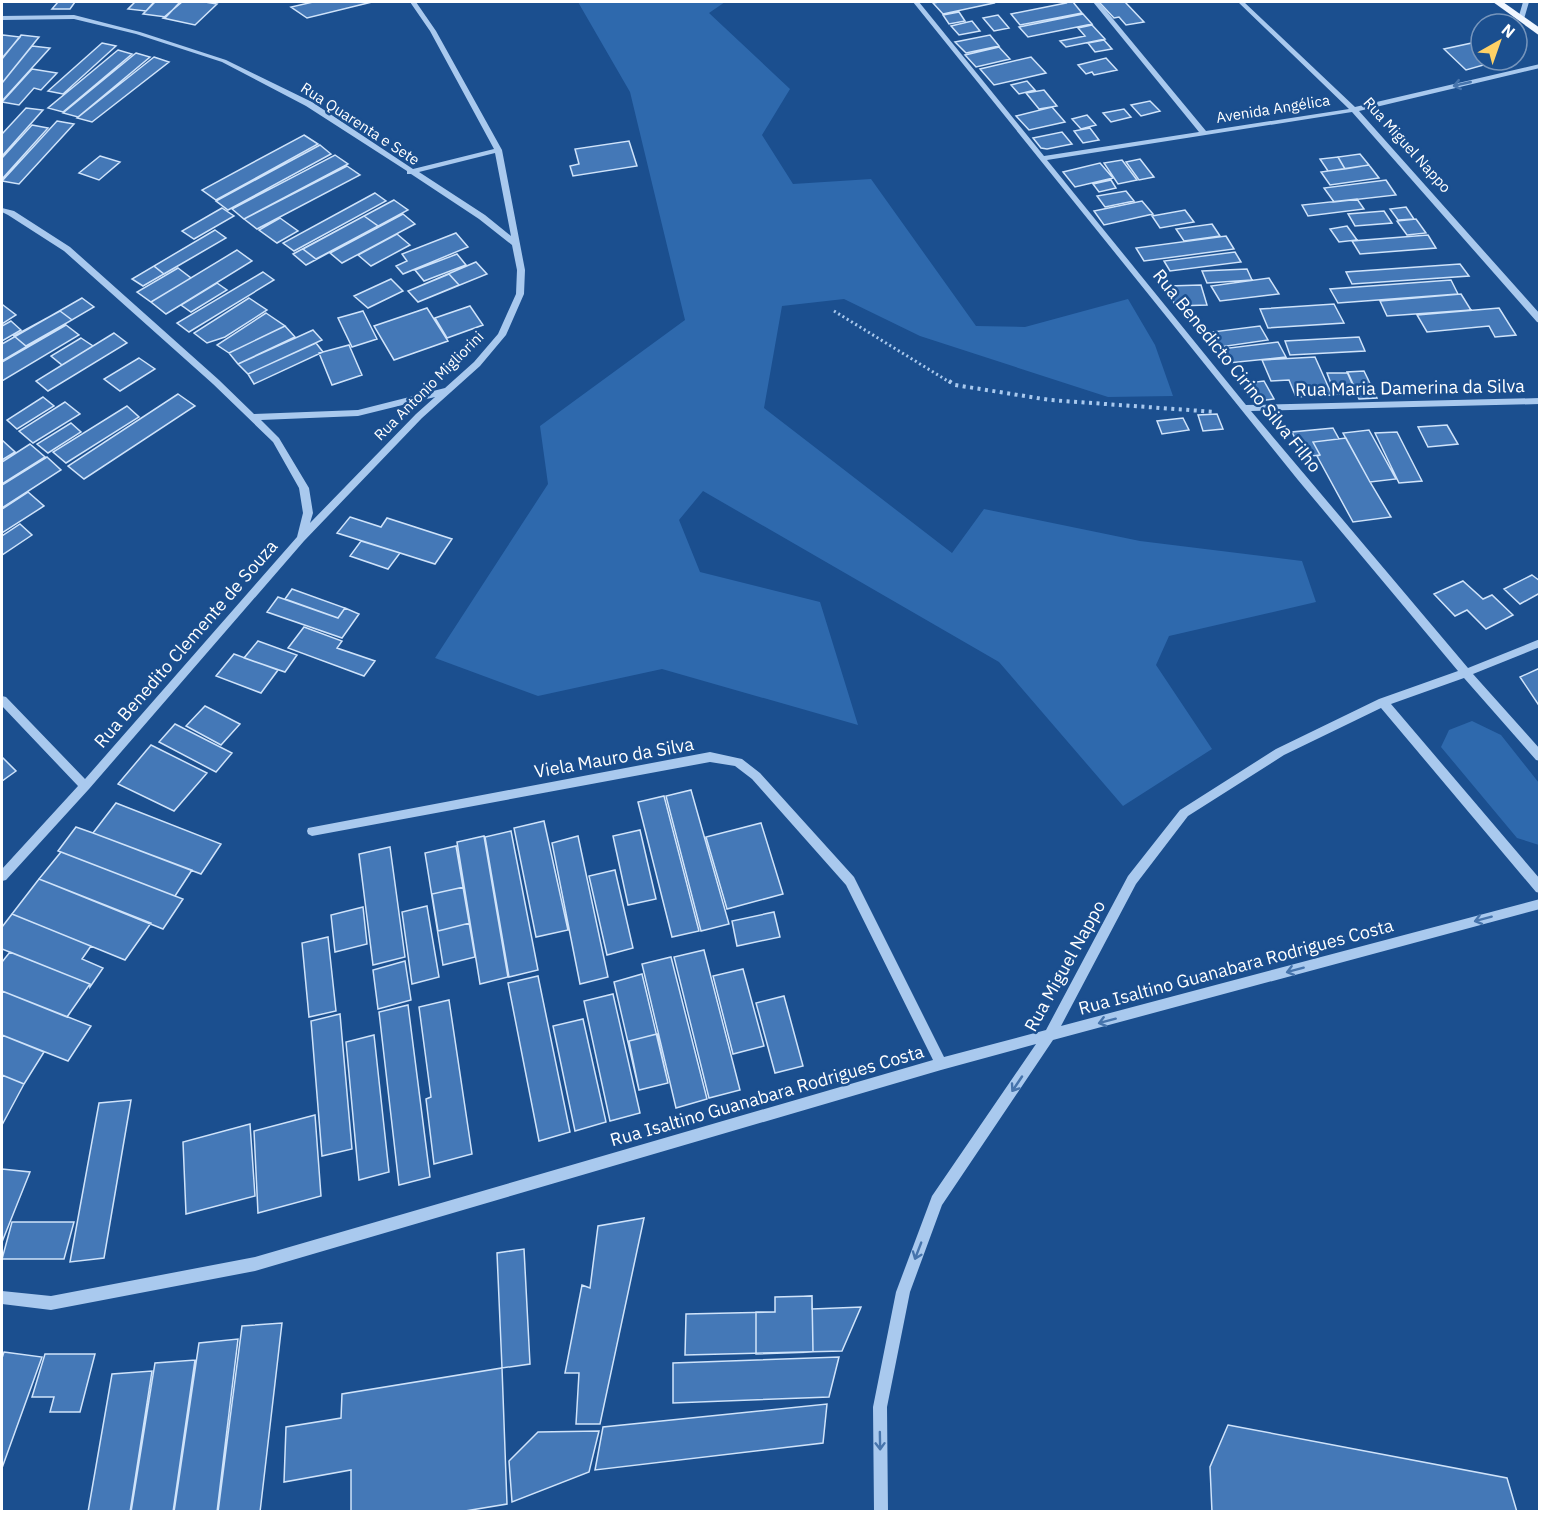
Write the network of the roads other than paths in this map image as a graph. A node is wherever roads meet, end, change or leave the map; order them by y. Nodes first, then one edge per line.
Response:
1 (413, 2) edge
2 (916, 2) edge
3 (1096, 2) edge
4 (1241, 2) edge
5 (1498, 2) edge
6 (1512, 12) edge
7 (2, 18) edge
8 (1539, 66) edge
9 (1354, 110) junction
10 (1204, 133) junction
11 (498, 150) junction
12 (1044, 158) junction
13 (410, 172) junction
14 (2, 210) edge
15 (518, 245) junction
16 (1539, 320) edge
17 (448, 390) junction
18 (1539, 401) edge
19 (1245, 408) junction
20 (251, 417) junction
21 (301, 538) junction
22 (1539, 643) edge
23 (1465, 673) junction
24 (2, 700) edge
25 (1383, 702) junction
26 (1539, 756) edge
27 (85, 786) junction
28 (312, 831) dead end
29 (2, 876) edge
30 (1539, 888) edge
31 (1539, 904) edge
32 (1049, 1036) junction
33 (941, 1064) junction
34 (2, 1298) edge
35 (881, 1512) edge

1 - 11 street, Rua Antonio Migliorini
2 - 12 street, Rua Benedicto Cirino Silva Filho
3 - 10 street
4 - 9 street, Rua Miguel Nappo
5 - 6 main road
7 - 13 street, Rua Quarenta e Sete
8 -> 9 street, Avenida Angélica
9 - 10 street, Avenida Angélica
9 - 16 street, Rua Miguel Nappo
10 - 12 street, Avenida Angélica
11 - 13 street
11 - 15 street, Rua Antonio Migliorini
12 - 19 street, Rua Benedicto Cirino Silva Filho
13 - 15 street, Rua Quarenta e Sete
14 - 20 street, Rua Benedito Clemente de Souza
15 - 17 street, Rua Antonio Migliorini
17 - 20 street
17 - 21 street, Rua Antonio Migliorini
18 - 19 street, Rua Maria Damerina da Silva
19 - 23 street, Rua Benedicto Cirino Silva Filho
20 - 21 street, Rua Benedito Clemente de Souza
21 - 27 street, Rua Benedito Clemente de Souza
22 - 23 street, Rua Miguel Nappo
23 - 25 street, Rua Miguel Nappo
23 - 26 street, Rua Benedicto Cirino Silva Filho
24 - 27 street
25 - 30 street
25 - 32 street, Rua Miguel Nappo
27 - 29 street, Rua Benedito Clemente de Souza
28 - 33 street, Viela Mauro da Silva
31 -> 32 street, Rua Isaltino Guanabara Rodrigues Costa
32 - 33 street, Rua Isaltino Guanabara Rodrigues Costa
32 -> 35 street, Rua Miguel Nappo
33 - 34 street, Rua Isaltino Guanabara Rodrigues Costa

